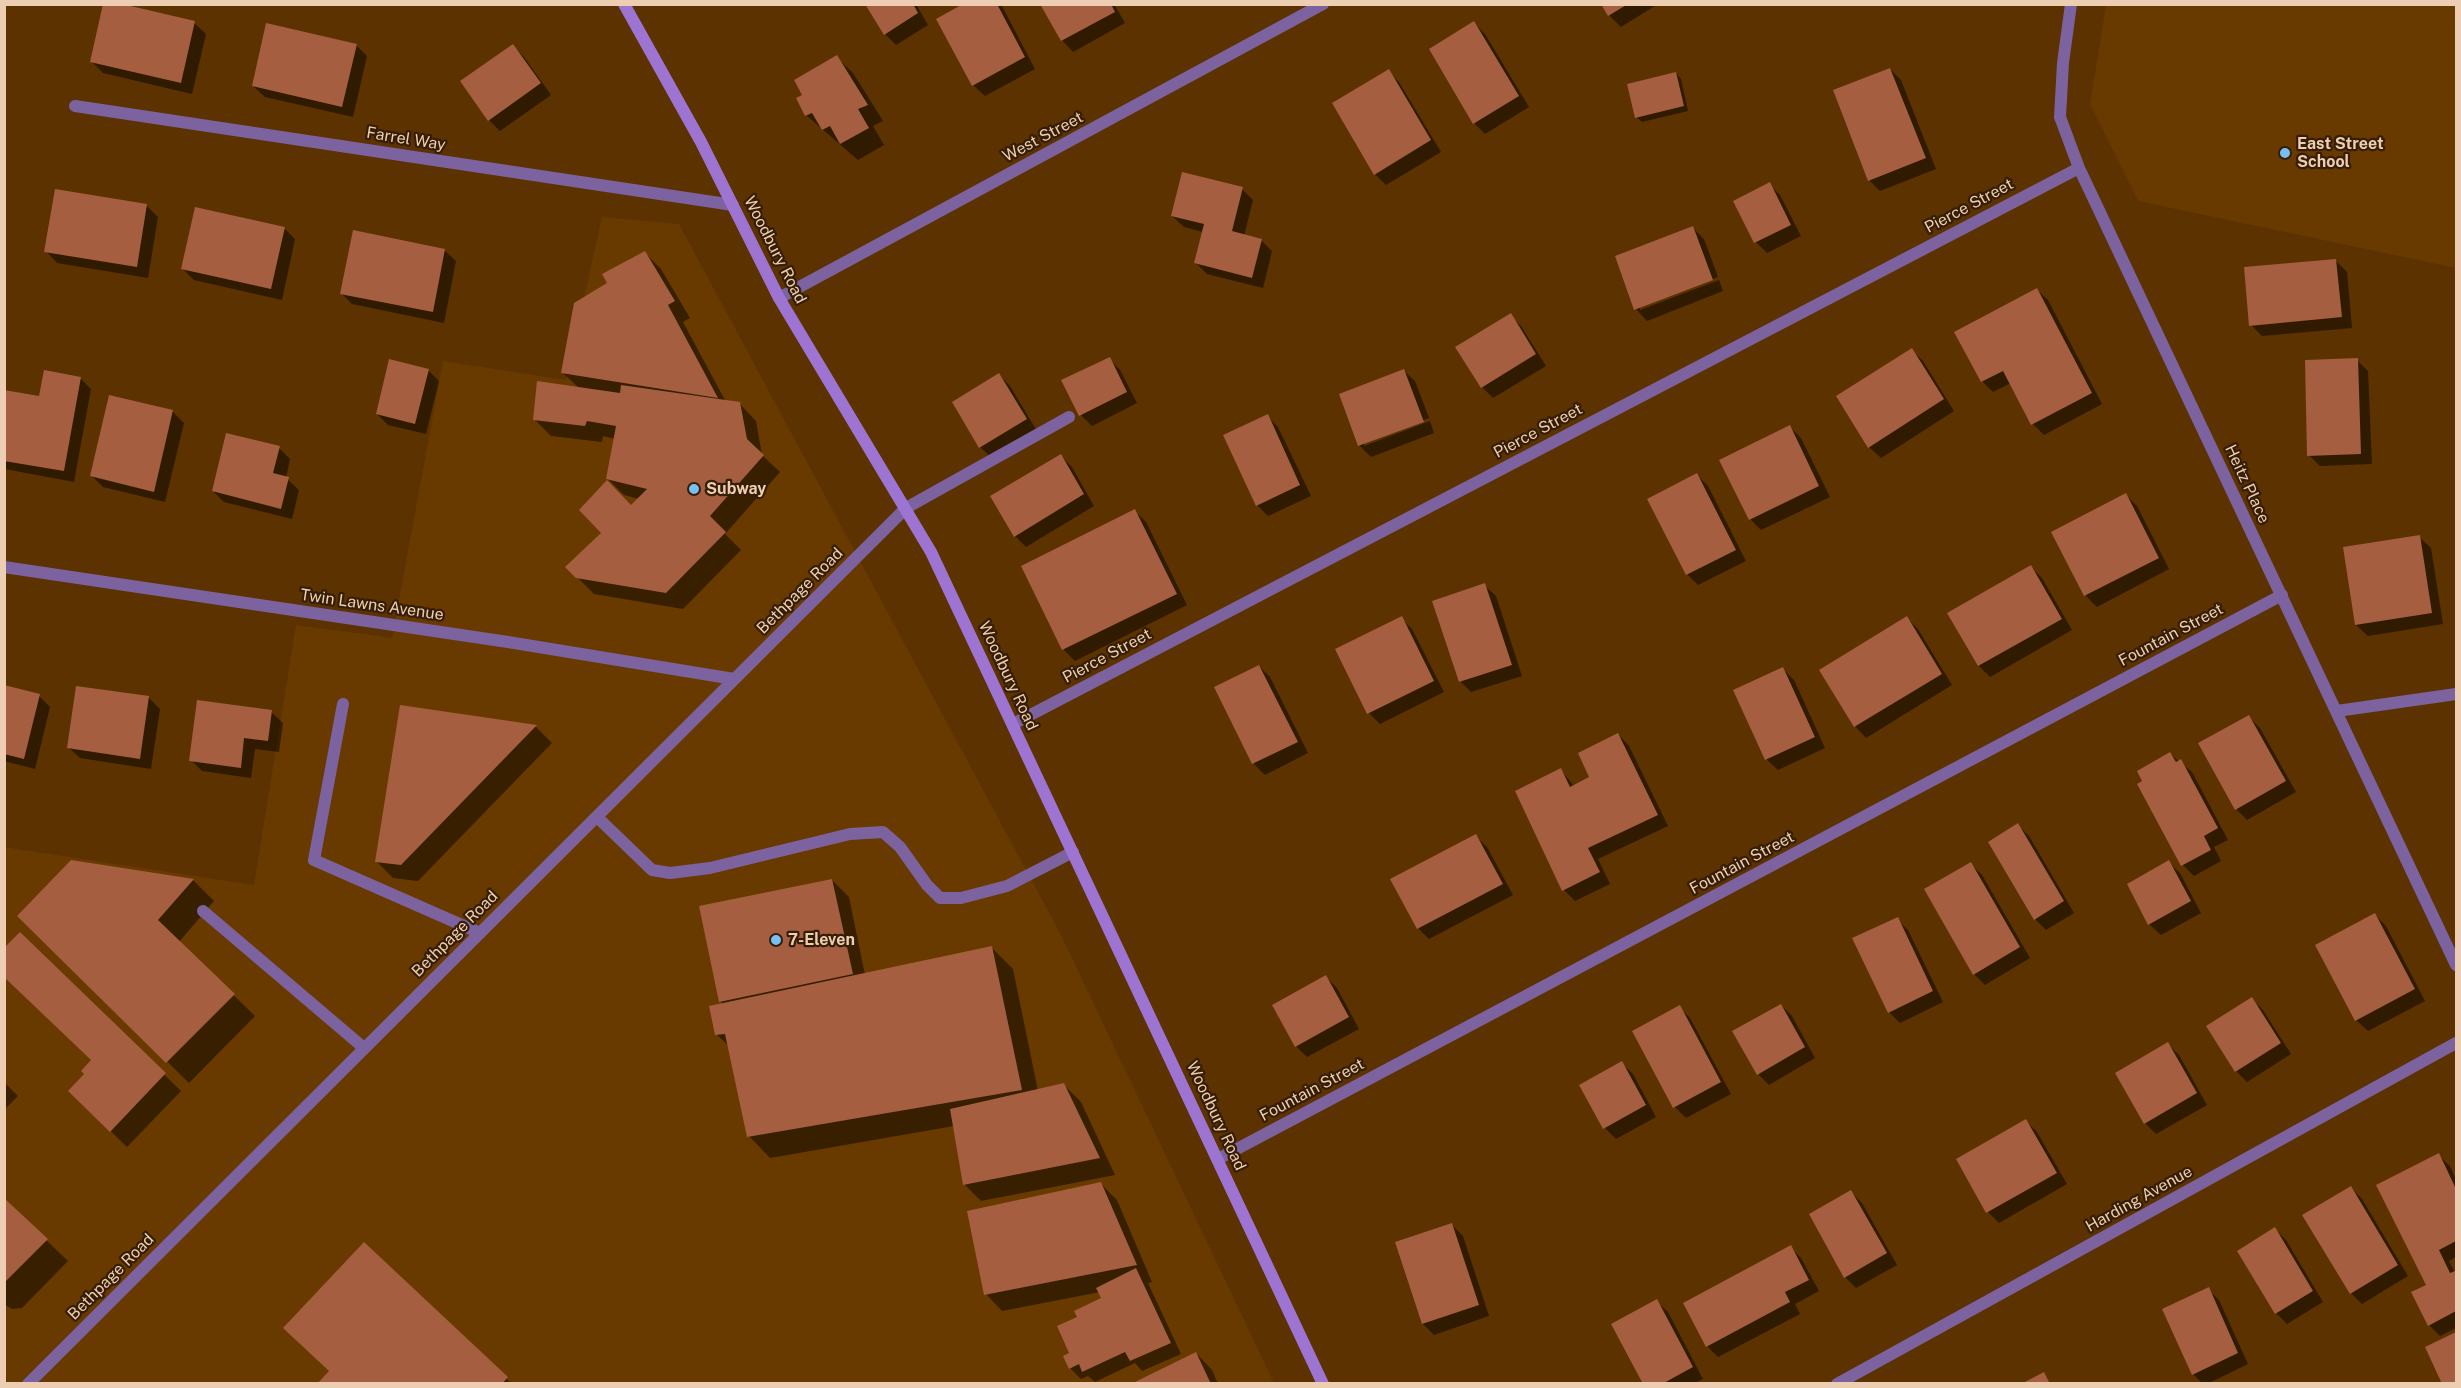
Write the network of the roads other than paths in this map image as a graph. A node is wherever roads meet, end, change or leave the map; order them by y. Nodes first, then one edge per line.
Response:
1 (624, 4) edge
2 (1323, 4) edge
3 (2071, 4) edge
4 (75, 106) dead end
5 (2079, 168) junction
6 (733, 205) junction
7 (779, 297) junction
8 (1069, 417) dead end
9 (906, 508) junction
10 (4, 567) edge
11 (2282, 595) junction
12 (734, 679) junction
13 (2457, 694) edge
14 (344, 704) dead end
15 (2337, 711) junction
16 (1013, 724) junction
17 (597, 817) junction
18 (1073, 852) junction
19 (203, 911) dead end
20 (480, 933) junction
21 (2457, 965) edge
22 (2457, 1043) edge
23 (364, 1048) junction
24 (1218, 1160) junction
25 (28, 1383) edge
26 (1323, 1383) edge
27 (1837, 1383) edge

1 - 6 main road, Woodbury Road
2 - 7 street, West Street
3 - 5 street, Heitz Place
4 - 6 street, Farrel Way
5 - 11 street, Heitz Place
5 - 16 street, Pierce Street
6 - 7 main road, Woodbury Road
7 - 9 main road, Woodbury Road
8 - 9 street, Bethpage Road
9 - 12 street, Bethpage Road
9 - 16 main road, Woodbury Road
10 - 12 street, Twin Lawns Avenue
11 - 15 street, Heitz Place
11 - 24 street, Fountain Street
12 - 17 street, Bethpage Road
13 - 15 street
14 - 20 street
15 - 21 street, Heitz Place
16 - 18 main road, Woodbury Road
17 - 18 street
17 - 20 street, Bethpage Road
18 - 24 main road, Woodbury Road
19 - 23 street
20 - 23 street, Bethpage Road
22 - 27 street, Harding Avenue
23 - 25 street, Bethpage Road
24 - 26 main road, Woodbury Road

